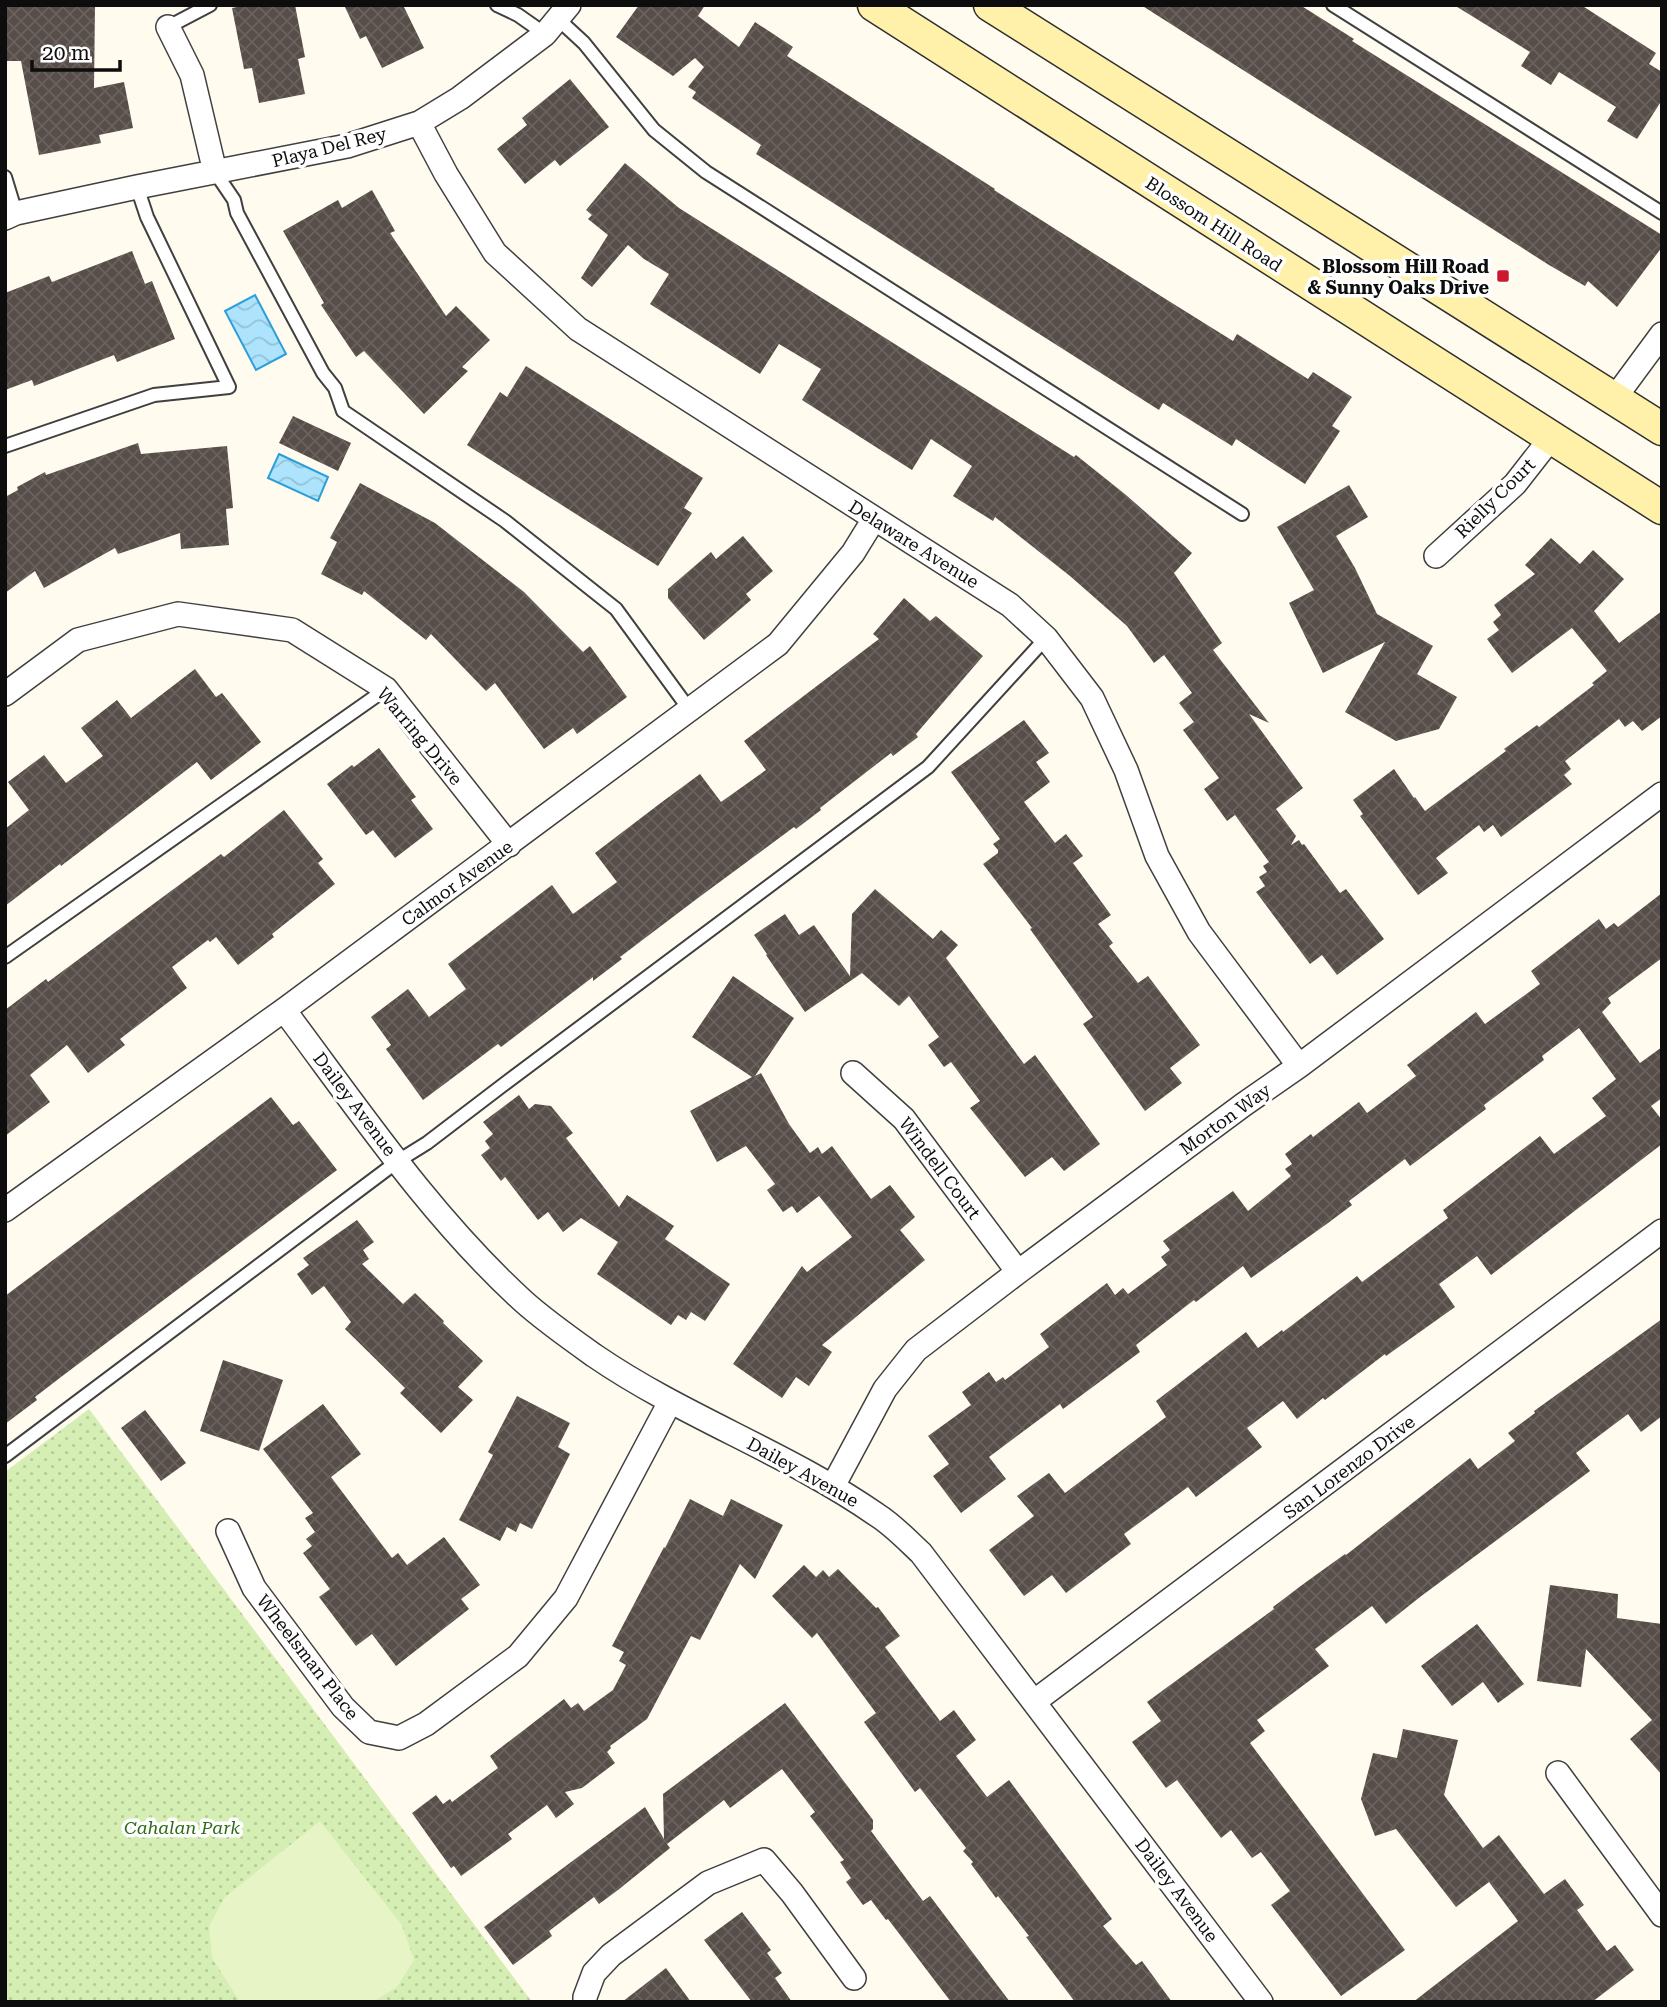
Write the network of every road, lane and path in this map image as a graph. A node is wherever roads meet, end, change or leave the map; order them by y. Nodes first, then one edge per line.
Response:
1 (210, 5) edge
2 (497, 5) edge
3 (874, 5) edge
4 (990, 5) edge
5 (1333, 5) edge
6 (557, 19) edge
7 (168, 27) joint
8 (419, 123) junction
9 (215, 172) junction
10 (5, 177) edge
11 (137, 187) junction
12 (1662, 214) edge
13 (11, 215) edge
14 (1662, 334) edge
15 (1614, 399) junction
16 (1662, 429) edge
17 (1550, 438) junction
18 (5, 446) edge
19 (1662, 509) edge
20 (1242, 513) dead end
21 (874, 519) junction
22 (1436, 556) dead end
23 (1046, 638) junction
24 (386, 689) junction
25 (5, 694) edge
26 (689, 709) junction
27 (1662, 794) edge
28 (509, 845) junction
29 (5, 957) edge
30 (284, 1010) junction
31 (1299, 1066) junction
32 (853, 1073) dead end
33 (398, 1161) junction
34 (5, 1210) edge
35 (1662, 1231) edge
36 (1018, 1272) junction
37 (670, 1402) junction
38 (5, 1456) edge
39 (833, 1486) junction
40 (228, 1531) dead end
41 (1035, 1701) junction
42 (1558, 1773) dead end
43 (1662, 1915) edge
44 (854, 1978) dead end
45 (585, 2002) edge
46 (1261, 2002) edge

1 - 7 lane
2 - 6 lane
3 - 17 main road, Blossom Hill Road
4 - 15 main road
5 - 12 lane
6 - 8 street, Playa Del Rey
6 - 20 lane
7 - 9 street
8 - 9 street, Playa Del Rey
8 - 21 street, Delaware Avenue
9 - 11 street, Playa Del Rey
9 - 26 lane
10 - 13 lane
11 - 13 street, Playa Del Rey
11 - 18 lane
14 - 15 street
15 - 16 main road
17 - 19 main road, Blossom Hill Road
17 - 22 street, Rielly Court
21 - 23 street, Delaware Avenue
21 - 26 street, Calmor Avenue
23 - 31 street, Delaware Avenue
23 - 33 lane
24 - 25 street, Warring Drive
24 - 28 street, Warring Drive
24 - 29 lane
26 - 28 street, Calmor Avenue
27 - 31 street, Morton Way
28 - 30 street, Calmor Avenue
30 - 33 street, Dailey Avenue
30 - 34 street, Calmor Avenue
31 - 36 street, Morton Way
32 - 36 street, Windell Court
33 - 37 street, Dailey Avenue
33 - 38 lane
35 - 41 street, San Lorenzo Drive
36 - 39 street, Morton Way
37 - 39 street, Dailey Avenue
37 - 40 street, Wheelsman Place
39 - 41 street, Dailey Avenue
41 - 46 street, Dailey Avenue
42 - 43 street
44 - 45 street

